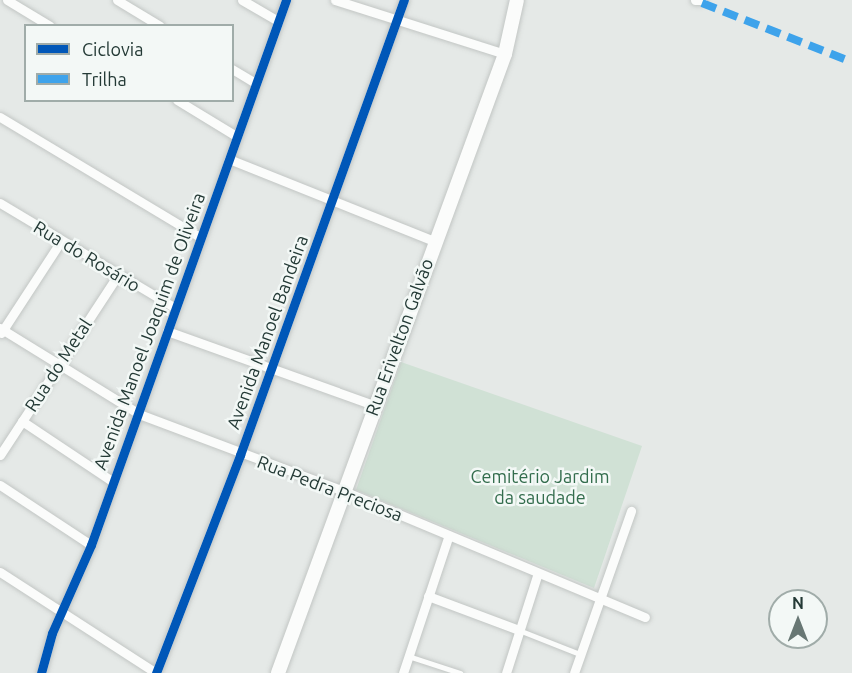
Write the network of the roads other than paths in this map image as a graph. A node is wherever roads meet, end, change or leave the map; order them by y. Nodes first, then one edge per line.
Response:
1 (7, 0) edge
2 (117, 0) edge
3 (242, 0) edge
4 (286, 0) edge
5 (335, 0) edge
6 (404, 0) edge
7 (517, 0) edge
8 (397, 19) junction
9 (278, 21) junction
10 (47, 24) edge
11 (157, 24) edge
12 (505, 54) junction
13 (234, 70) edge
14 (254, 82) junction
15 (180, 102) edge
16 (0, 117) edge
17 (236, 136) junction
18 (229, 159) junction
19 (333, 199) junction
20 (2, 208) edge
21 (200, 237) junction
22 (61, 241) junction
23 (434, 241) junction
24 (117, 276) junction
25 (174, 307) junction
26 (1, 331) edge
27 (167, 331) junction
28 (59, 366) junction
29 (270, 368) junction
30 (374, 405) junction
31 (139, 414) junction
32 (22, 421) junction
33 (0, 455) edge
34 (240, 455) junction
35 (112, 481) junction
36 (0, 485) edge
37 (346, 492) junction
38 (631, 511) dead end
39 (450, 535) junction
40 (91, 545) junction
41 (0, 572) edge
42 (538, 573) junction
43 (428, 596) junction
44 (598, 600) junction
45 (61, 614) junction
46 (645, 617) dead end
47 (519, 630) junction
48 (580, 654) junction
49 (408, 656) junction
50 (41, 673) edge
51 (156, 673) edge
52 (278, 673) edge
53 (403, 673) edge
54 (460, 673) edge
55 (506, 673) edge
56 (574, 673) edge

1 - 10 street
2 - 11 street
3 - 9 street
4 - 9 street, Avenida Manoel Joaquim de Oliveira
5 - 8 street
6 - 8 street, Avenida Manoel Bandeira
7 - 12 main road, Rua Erivelton Galvão
8 - 12 street
8 - 19 street, Avenida Manoel Bandeira
9 - 14 street, Avenida Manoel Joaquim de Oliveira
12 - 23 main road, Rua Erivelton Galvão
13 - 14 street
14 - 17 street, Avenida Manoel Joaquim de Oliveira
15 - 17 street
16 - 21 street
17 - 18 street, Avenida Manoel Joaquim de Oliveira
18 - 19 street
18 - 21 street, Avenida Manoel Joaquim de Oliveira
19 - 23 street
19 - 29 street, Avenida Manoel Bandeira
20 - 22 street, Rua do Rosário
21 - 25 street, Avenida Manoel Joaquim de Oliveira
22 - 24 street, Rua do Rosário
22 - 26 street
23 - 30 main road, Rua Erivelton Galvão
24 - 25 street, Rua do Rosário
24 - 28 street, Rua do Metal
25 - 27 street, Avenida Manoel Joaquim de Oliveira
26 - 28 street, Rua Pedra Preciosa
27 - 29 street
27 - 31 street, Avenida Manoel Joaquim de Oliveira
28 - 31 street, Rua Pedra Preciosa
28 - 32 street, Rua do Metal
29 - 30 street
29 - 34 street, Avenida Manoel Bandeira
30 - 37 main road, Rua Erivelton Galvão
31 - 34 street, Rua Pedra Preciosa
31 - 35 street, Avenida Manoel Joaquim de Oliveira
32 - 33 street, Rua do Metal
32 - 35 street
34 - 37 street, Rua Pedra Preciosa
34 - 51 street, Avenida Manoel Bandeira
35 - 40 street, Avenida Manoel Joaquim de Oliveira
36 - 40 street
37 - 39 street, Rua Pedra Preciosa
37 - 52 main road, Rua Erivelton Galvão
38 - 44 street
39 - 42 street, Rua Pedra Preciosa
39 - 43 street
40 - 45 street, Avenida Manoel Joaquim de Oliveira
41 - 45 street
42 - 44 street, Rua Pedra Preciosa
42 - 47 street
43 - 47 street
43 - 49 street
44 - 46 street, Rua Pedra Preciosa
44 - 48 street
45 - 50 street, Avenida Manoel Joaquim de Oliveira
45 - 51 street
47 - 48 lane
47 - 55 street
48 - 56 street
49 - 53 street
49 - 54 lane

